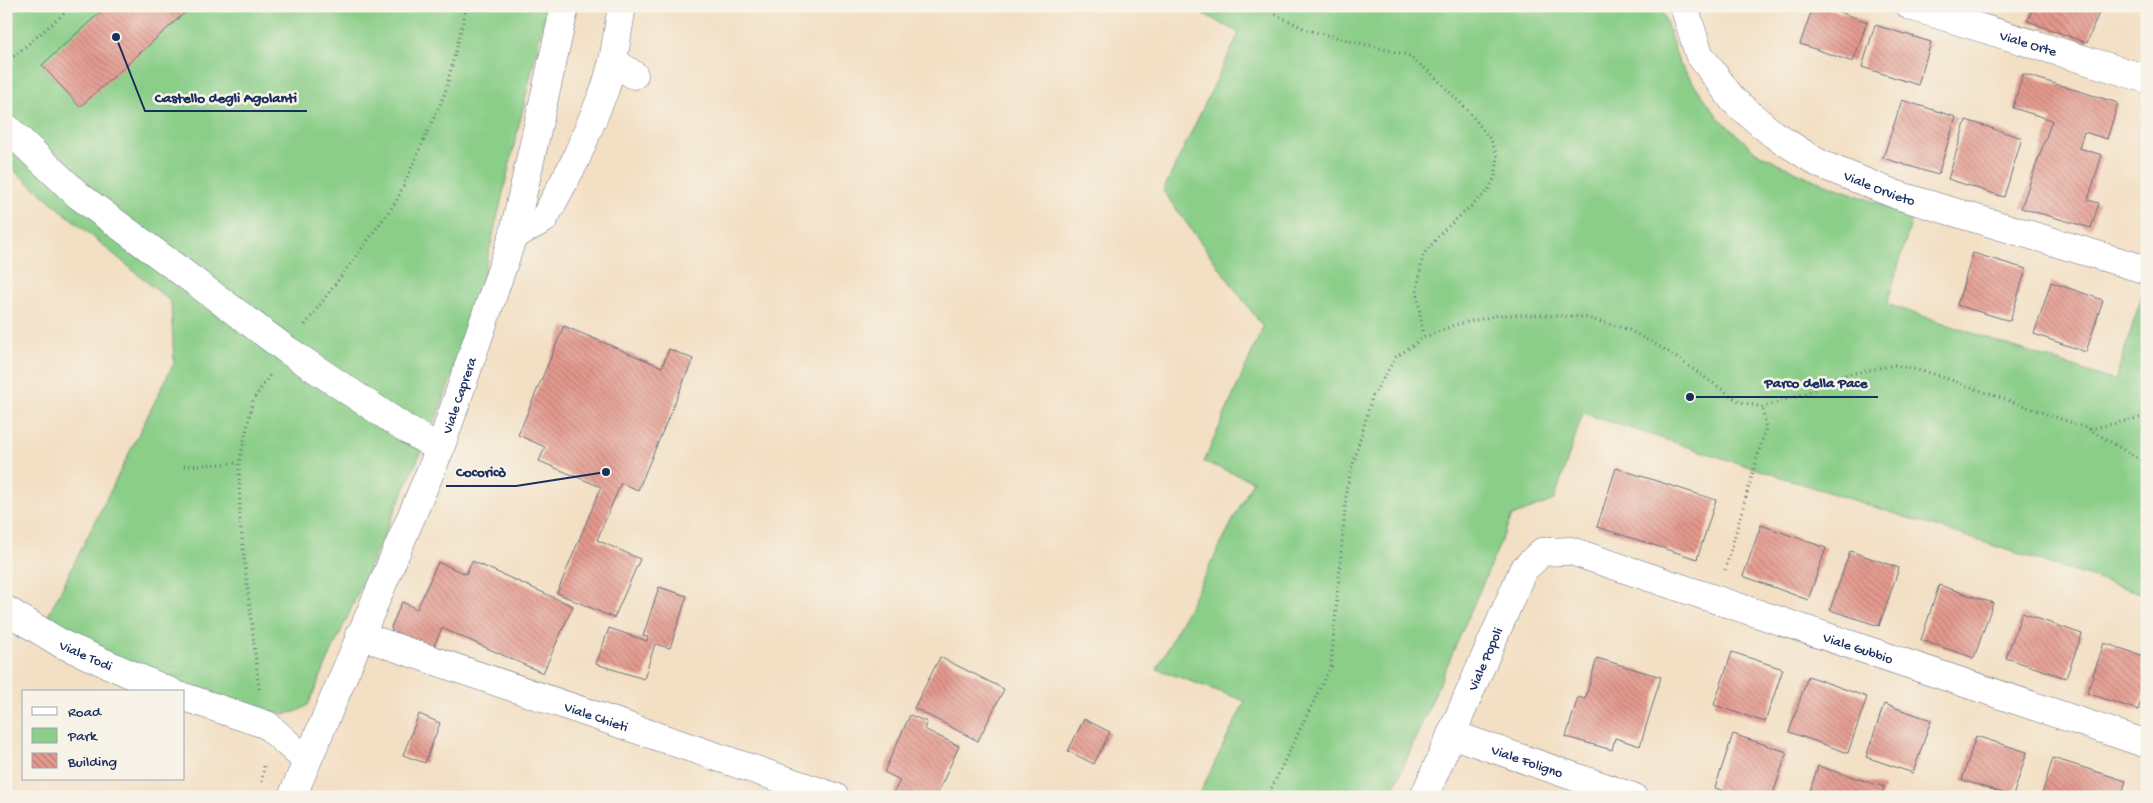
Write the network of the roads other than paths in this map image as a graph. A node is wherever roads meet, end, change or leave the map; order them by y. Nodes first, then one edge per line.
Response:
1 (565, 6) edge
2 (622, 6) edge
3 (1684, 6) edge
4 (1910, 6) edge
5 (2147, 79) edge
6 (6, 127) edge
7 (513, 236) junction
8 (2147, 270) edge
9 (440, 449) junction
10 (1571, 550) joint
11 (6, 610) edge
12 (359, 635) junction
13 (166, 690) edge
14 (185, 697) edge
15 (1451, 734) junction
16 (2147, 744) edge
17 (307, 761) junction
18 (292, 797) edge
19 (835, 797) edge
20 (1424, 797) edge
21 (1633, 797) edge

1 - 7 street, Viale Caprera
2 - 7 street
3 - 8 street, Viale Orvieto
4 - 5 street, Viale Orte
6 - 9 street
7 - 9 street, Viale Caprera
9 - 12 street, Viale Caprera
10 - 15 street, Viale Popoli
10 - 16 street, Viale Gubbio
11 - 13 street, Viale Todi
12 - 17 street, Viale Caprera
12 - 19 street, Viale Chieti
14 - 17 street
15 - 20 street, Viale Popoli
15 - 21 street, Viale Foligno
17 - 18 street, Viale Caprera

